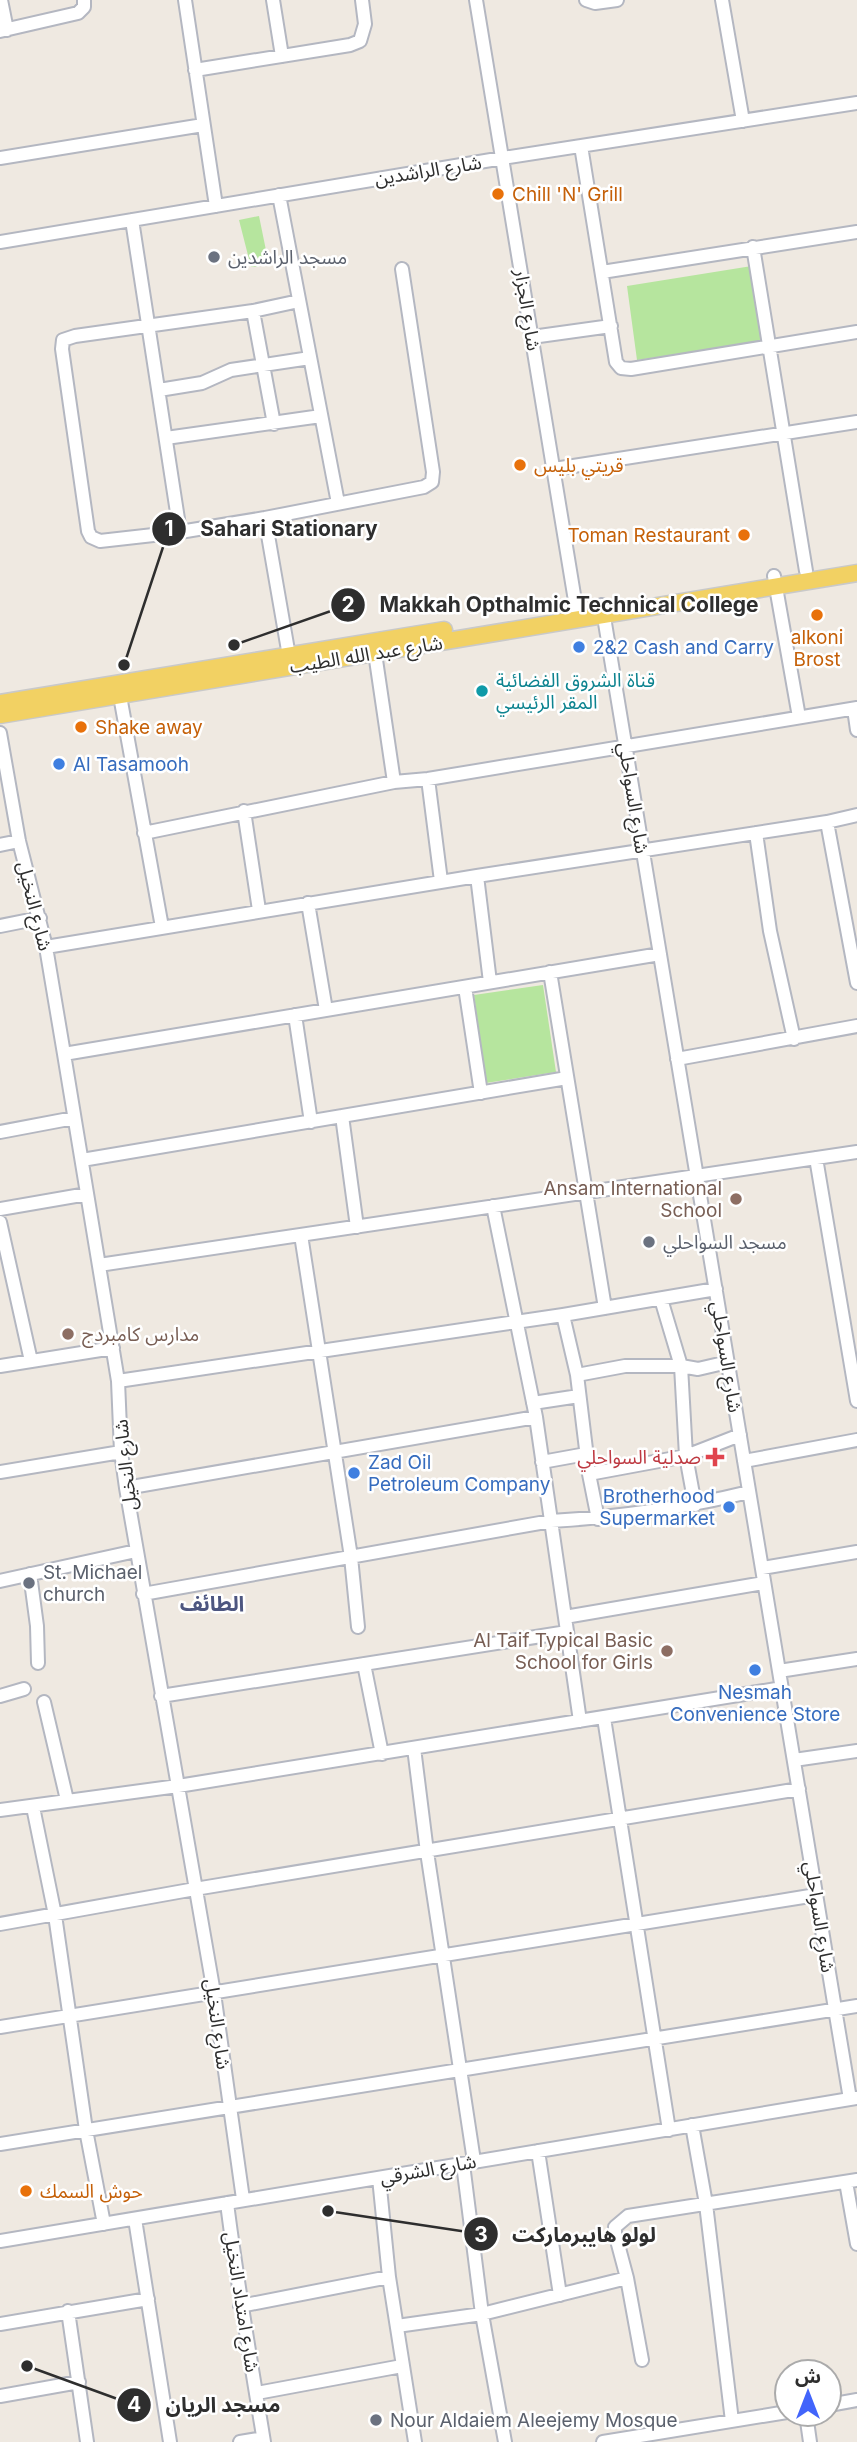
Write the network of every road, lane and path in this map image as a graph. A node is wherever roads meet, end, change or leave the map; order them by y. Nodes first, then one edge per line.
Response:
1 (1, 0) edge
2 (84, 0) edge
3 (185, 0) edge
4 (272, 0) edge
5 (362, 0) edge
6 (477, 0) edge
7 (586, 0) edge
8 (617, 0) edge
9 (722, 0) edge
10 (4, 31) edge
11 (282, 56) junction
12 (195, 70) junction
13 (857, 103) edge
14 (743, 121) junction
15 (203, 125) junction
16 (581, 146) junction
17 (0, 158) edge
18 (503, 158) junction
19 (279, 195) junction
20 (216, 206) junction
21 (132, 220) junction
22 (857, 232) edge
23 (0, 242) edge
24 (753, 247) junction
25 (402, 269) dead end
26 (602, 272) junction
27 (299, 301) junction
28 (253, 311) junction
29 (611, 326) junction
30 (149, 327) junction
31 (857, 332) edge
32 (533, 338) junction
33 (769, 347) junction
34 (310, 358) junction
35 (263, 366) junction
36 (159, 390) junction
37 (321, 416) junction
38 (857, 422) edge
39 (274, 425) junction
40 (784, 433) junction
41 (166, 438) junction
42 (554, 469) junction
43 (338, 503) junction
44 (265, 517) junction
45 (180, 531) junction
46 (857, 562) edge
47 (806, 571) junction
48 (857, 573) edge
49 (775, 581) junction
50 (603, 610) junction
51 (577, 614) junction
52 (376, 653) junction
53 (289, 656) junction
54 (186, 678) junction
55 (120, 695) junction
56 (0, 703) edge
57 (855, 709) edge
58 (0, 715) edge
59 (799, 717) junction
60 (857, 730) edge
61 (0, 733) edge
62 (625, 746) junction
63 (428, 779) junction
64 (394, 782) junction
65 (244, 811) junction
66 (857, 815) edge
67 (827, 822) junction
68 (144, 832) junction
69 (756, 833) junction
70 (19, 841) junction
71 (0, 845) edge
72 (643, 851) junction
73 (477, 876) junction
74 (441, 881) junction
75 (307, 903) junction
76 (258, 911) junction
77 (40, 918) junction
78 (0, 926) edge
79 (162, 927) junction
80 (46, 947) junction
81 (660, 954) junction
82 (550, 972) junction
83 (490, 982) junction
84 (857, 983) edge
85 (465, 987) junction
86 (326, 1010) junction
87 (295, 1015) junction
88 (857, 1026) edge
89 (794, 1039) junction
90 (64, 1054) junction
91 (677, 1059) junction
92 (568, 1078) junction
93 (481, 1093) junction
94 (342, 1116) junction
95 (75, 1118) junction
96 (311, 1122) junction
97 (0, 1132) edge
98 (857, 1152) edge
99 (816, 1158) junction
100 (82, 1160) junction
101 (697, 1176) junction
102 (586, 1192) junction
103 (87, 1194) junction
104 (493, 1206) junction
105 (0, 1209) edge
106 (0, 1222) edge
107 (357, 1227) junction
108 (301, 1235) junction
109 (99, 1265) junction
110 (716, 1289) junction
111 (661, 1299) junction
112 (606, 1308) junction
113 (563, 1315) junction
114 (515, 1322) junction
115 (113, 1348) junction
116 (319, 1350) junction
117 (30, 1361) junction
118 (728, 1362) junction
119 (0, 1366) edge
120 (681, 1366) junction
121 (577, 1375) junction
122 (118, 1381) junction
123 (579, 1396) junction
124 (857, 1401) edge
125 (533, 1403) junction
126 (536, 1417) junction
127 (740, 1436) junction
128 (857, 1440) edge
129 (335, 1451) junction
130 (121, 1452) junction
131 (586, 1454) junction
132 (686, 1456) junction
133 (744, 1461) junction
134 (542, 1462) junction
135 (0, 1472) edge
136 (589, 1474) junction
137 (126, 1488) junction
138 (749, 1492) junction
139 (695, 1505) junction
140 (598, 1519) junction
141 (551, 1521) junction
142 (136, 1551) junction
143 (857, 1552) edge
144 (351, 1557) junction
145 (762, 1568) junction
146 (30, 1574) junction
147 (0, 1581) edge
148 (764, 1583) junction
149 (143, 1594) junction
150 (565, 1617) junction
151 (358, 1626) dead end
152 (566, 1632) junction
153 (857, 1659) edge
154 (38, 1663) dead end
155 (364, 1664) junction
156 (779, 1671) junction
157 (782, 1688) junction
158 (24, 1689) dead end
159 (0, 1696) edge
160 (161, 1696) junction
161 (44, 1702) dead end
162 (604, 1718) junction
163 (580, 1721) junction
164 (414, 1748) junction
165 (857, 1751) edge
166 (382, 1754) junction
167 (794, 1760) junction
168 (178, 1786) junction
169 (799, 1790) junction
170 (67, 1800) junction
171 (33, 1807) junction
172 (0, 1810) edge
173 (620, 1820) junction
174 (427, 1852) junction
175 (195, 1889) junction
176 (816, 1895) junction
177 (55, 1915) junction
178 (0, 1924) edge
179 (636, 1925) junction
180 (443, 1955) junction
181 (214, 1993) junction
182 (857, 2006) edge
183 (835, 2010) junction
184 (70, 2016) junction
185 (0, 2027) edge
186 (654, 2039) junction
187 (460, 2071) junction
188 (854, 2098) edge
189 (230, 2108) junction
190 (692, 2125) junction
191 (86, 2130) junction
192 (669, 2130) junction
193 (0, 2144) edge
194 (538, 2151) junction
195 (468, 2162) junction
196 (379, 2178) junction
197 (851, 2181) edge
198 (243, 2199) junction
199 (227, 2203) junction
200 (706, 2204) junction
201 (135, 2219) junction
202 (104, 2224) junction
203 (0, 2241) edge
204 (857, 2244) edge
205 (389, 2277) junction
206 (627, 2278) junction
207 (560, 2295) junction
208 (148, 2299) junction
209 (240, 2306) junction
210 (68, 2311) junction
211 (482, 2314) junction
212 (0, 2324) edge
213 (397, 2326) junction
214 (642, 2360) dead end
215 (402, 2366) junction
216 (79, 2382) junction
217 (257, 2393) junction
218 (0, 2396) edge
219 (773, 2414) edge
220 (732, 2421) junction
221 (263, 2440) edge
222 (87, 2442) edge
223 (170, 2442) edge
224 (240, 2442) edge
225 (414, 2442) edge
226 (505, 2442) edge
227 (603, 2442) edge

1 - 10 street
2 - 10 street
3 - 12 street
4 - 11 street
5 - 11 street
6 - 18 street, شارع الجزار
7 - 8 street
9 - 14 street
11 - 12 street
12 - 15 street
13 - 14 street, شارع الراشدين
14 - 16 street, شارع الراشدين
15 - 17 street
15 - 20 street
16 - 18 street, شارع الراشدين
16 - 26 street
18 - 19 street, شارع الراشدين
18 - 32 street, شارع الجزار
19 - 20 street, شارع الراشدين
19 - 27 street
20 - 21 street, شارع الراشدين
21 - 23 street, شارع الراشدين
21 - 30 street
22 - 24 street
24 - 26 street
24 - 33 street
25 - 43 street
26 - 29 street
27 - 28 street
27 - 34 street
28 - 30 street
28 - 35 street
29 - 32 street
29 - 33 street
30 - 36 street
30 - 45 street
31 - 33 street
32 - 42 street, شارع الجزار
33 - 40 street
34 - 35 street
34 - 37 street
35 - 36 street
35 - 39 street
36 - 41 street
37 - 39 street
37 - 43 street
38 - 40 street
39 - 41 street
40 - 42 street
40 - 47 street
41 - 45 street
42 - 51 street, شارع الجزار
43 - 44 street
44 - 45 street
44 - 53 street
46 - 47 main road, شارع عبد الله الطيب
47 - 49 main road, شارع عبد الله الطيب
48 - 49 main road, شارع عبد الله الطيب
49 - 50 main road, شارع عبد الله الطيب
49 - 59 street
50 - 51 main road, شارع عبد الله الطيب
50 - 62 street, شارع السواحلي
51 - 52 main road, شارع عبد الله الطيب
51 - 53 main road, شارع عبد الله الطيب
52 - 54 main road, شارع عبد الله الطيب
52 - 64 street
53 - 54 main road, شارع عبد الله الطيب
54 - 55 main road, شارع عبد الله الطيب
54 - 56 main road, شارع عبد الله الطيب
55 - 58 main road, شارع عبد الله الطيب
55 - 68 street
57 - 59 street
57 - 60 street
59 - 62 street
61 - 70 street, شارع النخيل
62 - 63 street
62 - 72 street, شارع السواحلي
63 - 64 street
63 - 74 street
64 - 65 street
65 - 68 street
65 - 76 street
66 - 67 street
67 - 69 street
67 - 84 street
68 - 79 street
69 - 72 street
69 - 89 street
70 - 71 street
70 - 77 street, شارع النخيل
72 - 73 street
72 - 81 street, شارع السواحلي
73 - 74 street
73 - 83 street
74 - 75 street
75 - 76 street
75 - 86 street
76 - 79 street
77 - 78 street
77 - 80 street, شارع النخيل
79 - 80 street
80 - 90 street, شارع النخيل
81 - 82 street
81 - 91 street, شارع السواحلي
82 - 83 street
82 - 92 street
83 - 85 street
85 - 86 street
85 - 93 street
86 - 87 street
87 - 90 street
87 - 96 street
88 - 89 street
89 - 91 street
90 - 95 street, شارع النخيل
91 - 101 street, شارع السواحلي
92 - 93 street
92 - 102 street
93 - 94 street
94 - 96 street
94 - 107 street
95 - 97 street
95 - 100 street, شارع النخيل
96 - 100 street
98 - 99 street
99 - 101 street
99 - 124 street
100 - 103 street, شارع النخيل
101 - 102 street
101 - 110 street, شارع السواحلي
102 - 104 street
102 - 112 street
103 - 105 street
103 - 109 street, شارع النخيل
104 - 107 street
104 - 114 street
106 - 117 street
107 - 108 street
108 - 109 street
108 - 116 street
109 - 115 street, شارع النخيل
110 - 111 street
110 - 118 street, شارع السواحلي
111 - 112 street
111 - 120 street
112 - 113 street
113 - 114 street
113 - 121 street
114 - 116 street
114 - 125 street
115 - 117 street
115 - 122 street, شارع النخيل
116 - 122 street
116 - 129 street
117 - 119 street
118 - 120 street
118 - 127 street, شارع السواحلي
120 - 121 street
120 - 132 street
121 - 123 street
122 - 130 street, شارع النخيل
123 - 125 street
123 - 131 street
125 - 126 street
126 - 129 street
126 - 134 street
127 - 132 street
127 - 133 street, شارع السواحلي
128 - 133 street
129 - 137 street
129 - 144 street
130 - 135 street
130 - 137 street, شارع النخيل
131 - 134 street
131 - 136 street
132 - 136 street
132 - 139 street
133 - 138 street, شارع السواحلي
134 - 141 street
136 - 140 street
137 - 142 street, شارع النخيل
138 - 139 street
138 - 145 street, شارع السواحلي
139 - 140 street
140 - 141 street
141 - 144 street
141 - 150 street
142 - 146 street
142 - 149 street, شارع النخيل
143 - 145 street
144 - 149 street
144 - 151 street
145 - 148 street, شارع السواحلي
146 - 147 street
146 - 154 street
148 - 150 street
148 - 156 street, شارع السواحلي
149 - 160 street, شارع النخيل
150 - 152 street
152 - 155 street
152 - 163 street
153 - 156 street
155 - 160 street
155 - 166 street
156 - 157 street, شارع السواحلي
157 - 162 street
157 - 167 street, شارع السواحلي
158 - 159 street
160 - 168 street, شارع النخيل
161 - 170 street
162 - 163 street
162 - 173 street
163 - 164 street
164 - 166 street
164 - 174 street
165 - 167 street
166 - 168 street
167 - 169 street, شارع السواحلي
168 - 170 street
168 - 175 street, شارع النخيل
169 - 173 street
169 - 176 street, شارع السواحلي
170 - 171 street
171 - 172 street
171 - 177 street
173 - 174 street
173 - 179 street
174 - 175 street
174 - 180 street
175 - 177 street
175 - 181 street, شارع النخيل
176 - 179 street
176 - 183 street, شارع السواحلي
177 - 178 street
177 - 184 street
179 - 180 street
179 - 186 street
180 - 181 street
180 - 187 street
181 - 184 street
181 - 189 street, شارع النخيل
182 - 183 street
183 - 186 street
183 - 188 street, شارع السواحلي
184 - 185 street
184 - 191 street
186 - 187 street
186 - 192 street
187 - 189 street
187 - 195 street
188 - 190 street, شارع الشرقي
189 - 191 street
189 - 198 street, شارع النخيل
190 - 192 street, شارع الشرقي
190 - 200 street
191 - 193 street
191 - 202 street
192 - 194 street, شارع الشرقي
194 - 195 street, شارع الشرقي
194 - 207 street
195 - 196 street, شارع الشرقي
195 - 211 street
196 - 198 street, شارع الشرقي
196 - 205 street
197 - 200 street
197 - 204 street
198 - 199 street, شارع الشرقي
199 - 201 street, شارع الشرقي
199 - 209 street, شارع امتداد النخيل
200 - 206 street
200 - 220 street
201 - 202 street, شارع الشرقي
201 - 208 street
202 - 203 street, شارع الشرقي
205 - 209 street
205 - 213 street
206 - 207 street
206 - 214 street
207 - 211 street
208 - 210 street
208 - 223 street
209 - 217 street, شارع امتداد النخيل
210 - 212 street
210 - 216 street
211 - 213 street
211 - 226 street
213 - 215 street
215 - 217 street
215 - 225 street
216 - 218 street
216 - 222 street
217 - 221 street, شارع امتداد النخيل
219 - 220 street
220 - 227 street
221 - 224 street

